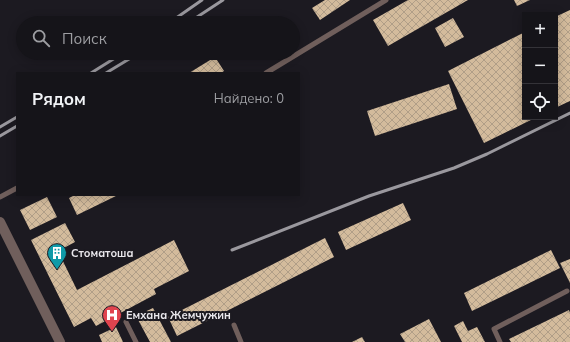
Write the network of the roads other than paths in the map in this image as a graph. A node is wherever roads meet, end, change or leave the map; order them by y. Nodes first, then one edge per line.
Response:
1 (386, 0) edge
2 (300, 52) edge
3 (287, 60) edge
4 (268, 72) edge
5 (16, 189) edge
6 (0, 197) edge
7 (0, 222) edge
8 (567, 290) dead end
9 (126, 322) dead end
10 (234, 326) dead end
11 (60, 342) edge
12 (136, 342) edge
13 (241, 342) edge
14 (500, 342) edge

1 - 2 lane
3 - 4 lane
5 - 6 lane
7 - 11 street
8 - 14 lane
9 - 12 lane
10 - 13 lane

